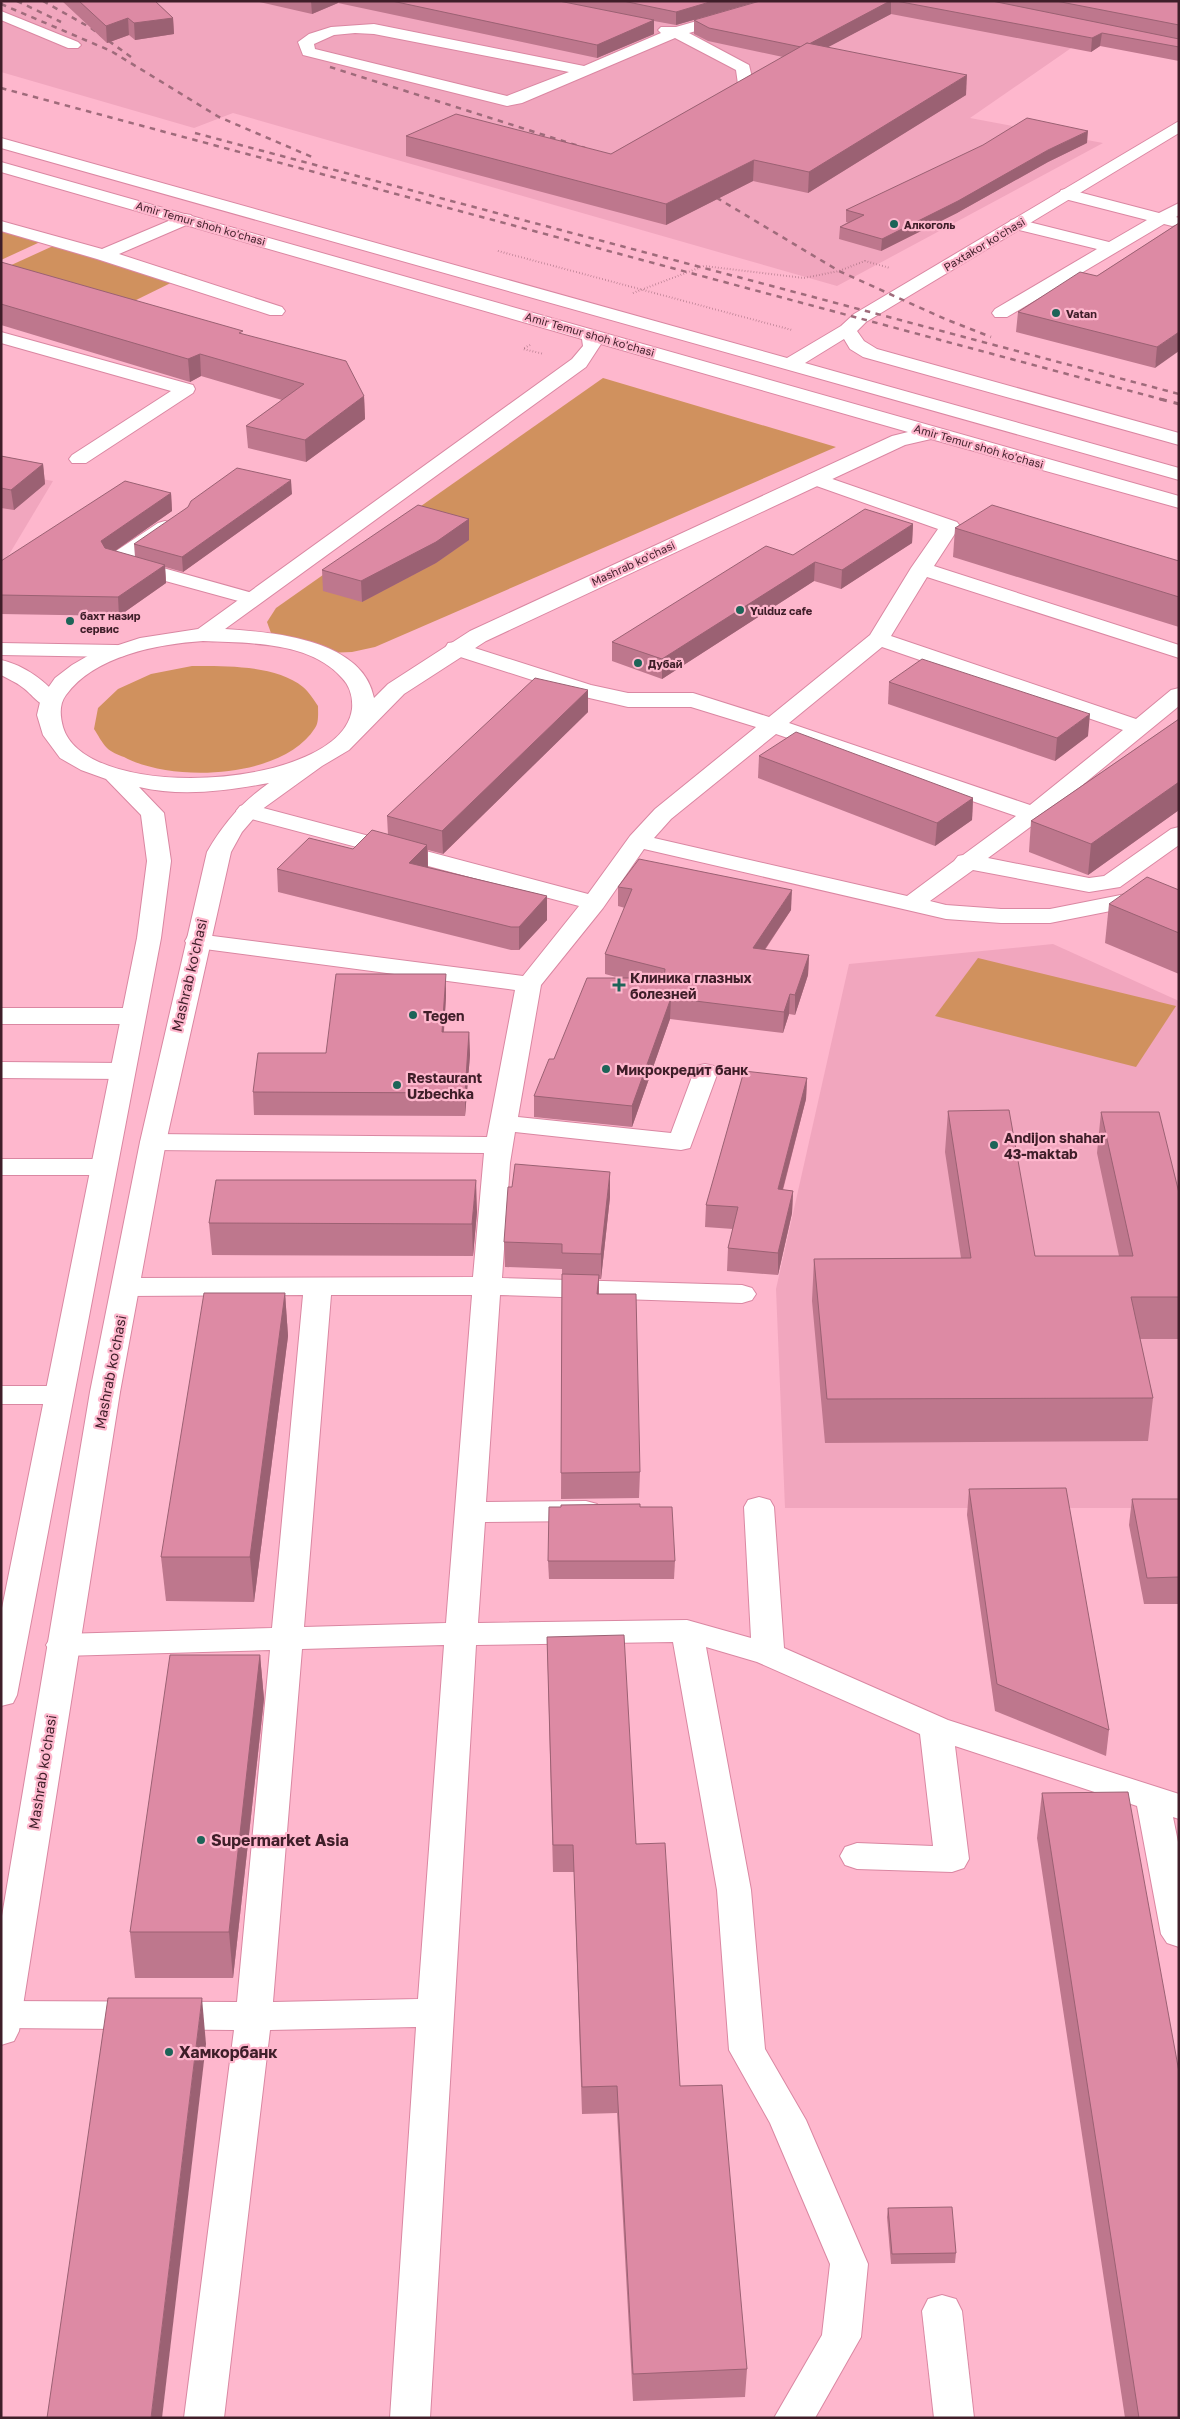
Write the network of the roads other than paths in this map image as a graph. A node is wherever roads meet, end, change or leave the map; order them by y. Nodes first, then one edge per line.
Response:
1 (784, 1) edge
2 (4, 8) edge
3 (647, 26) edge
4 (676, 32) junction
5 (74, 44) dead end
6 (588, 71) junction
7 (707, 110) edge
8 (1179, 126) edge
9 (1, 142) edge
10 (3, 168) edge
11 (1067, 194) junction
12 (1179, 208) edge
13 (1161, 218) junction
14 (185, 219) junction
15 (1179, 222) edge
16 (1017, 224) junction
17 (1, 226) edge
18 (1112, 248) junction
19 (104, 256) junction
20 (276, 311) dead end
21 (1001, 313) dead end
22 (847, 330) junction
23 (591, 334) junction
24 (1, 337) edge
25 (790, 364) junction
26 (1179, 429) edge
27 (931, 433) junction
28 (1179, 439) edge
29 (80, 459) dead end
30 (1179, 474) edge
31 (815, 478) junction
32 (1179, 502) edge
33 (180, 516) edge
34 (921, 568) junction
35 (253, 599) junction
36 (203, 635) junction
37 (879, 639) junction
38 (456, 648) junction
39 (1, 649) edge
40 (116, 651) junction
41 (1179, 652) edge
42 (1, 666) edge
43 (1179, 695) edge
44 (50, 701) junction
45 (773, 725) junction
46 (1140, 728) junction
47 (356, 729) junction
48 (315, 760) junction
49 (116, 776) junction
50 (248, 811) junction
51 (1033, 814) junction
52 (1179, 834) edge
53 (638, 841) junction
54 (966, 861) junction
55 (1179, 899) edge
56 (594, 903) junction
57 (911, 904) junction
58 (197, 941) junction
59 (529, 984) junction
60 (1, 1016) edge
61 (132, 1016) junction
62 (1, 1070) edge
63 (122, 1071) junction
64 (705, 1072) dead end
65 (502, 1134) junction
66 (152, 1142) junction
67 (1, 1167) edge
68 (103, 1167) junction
69 (318, 1286) junction
70 (487, 1286) junction
71 (126, 1287) junction
72 (742, 1294) dead end
73 (1, 1394) edge
74 (59, 1395) junction
75 (759, 1507) dead end
76 (616, 1510) edge
77 (470, 1512) junction
78 (687, 1631) junction
79 (461, 1634) junction
80 (289, 1639) junction
81 (62, 1645) junction
82 (768, 1654) junction
83 (1, 1695) edge
84 (936, 1728) junction
85 (1165, 1802) edge
86 (857, 1856) dead end
87 (1179, 1934) edge
88 (435, 2014) junction
89 (254, 2016) junction
90 (3, 2023) edge
91 (942, 2312) dead end
92 (204, 2418) edge
93 (410, 2418) edge
94 (794, 2418) edge
95 (954, 2418) edge

1 - 4 main road
2 - 5 main road
3 - 4 main road
4 - 6 main road
4 - 7 main road
6 - 6 main road
8 - 11 main road, Paxtakor ko'chasi
9 - 25 main road, Amir Temur shoh ko'chasi
10 - 14 main road, Amir Temur shoh ko'chasi
11 - 13 main road
11 - 16 main road, Paxtakor ko'chasi
12 - 13 main road
13 - 15 main road
13 - 18 main road
14 - 19 main road
14 - 23 main road, Amir Temur shoh ko'chasi
16 - 18 main road
16 - 22 main road, Paxtakor ko'chasi
17 - 19 main road
18 - 21 main road
19 - 20 main road
22 - 25 main road, Paxtakor ko'chasi
22 - 26 main road
22 - 28 main road
23 - 27 main road, Amir Temur shoh ko'chasi
23 - 35 main road, Mashrab ko'chasi
24 - 29 main road
25 - 30 main road, Amir Temur shoh ko'chasi
27 - 31 main road, Mashrab ko'chasi
27 - 32 main road, Amir Temur shoh ko'chasi
31 - 34 main road
31 - 38 main road, Mashrab ko'chasi
33 - 35 main road
34 - 37 main road
34 - 41 main road
35 - 36 main road, Mashrab ko'chasi
36 - 40 main road, Mashrab ko'chasi
36 - 47 main road, Mashrab ko'chasi
37 - 45 main road
37 - 46 main road
38 - 45 main road
38 - 47 main road, Mashrab ko'chasi
39 - 40 main road
40 - 44 main road, Mashrab ko'chasi
42 - 44 main road
43 - 46 main road
44 - 49 main road, Mashrab ko'chasi
45 - 51 main road
45 - 53 main road
46 - 51 main road
47 - 48 main road, Mashrab ko'chasi
48 - 49 main road, Mashrab ko'chasi
48 - 50 main road, Mashrab ko'chasi
49 - 61 main road, Mashrab ko'chasi
50 - 56 main road
50 - 58 main road, Mashrab ko'chasi
51 - 54 main road
52 - 54 main road
53 - 56 main road
53 - 57 main road
54 - 57 main road
55 - 57 main road
56 - 59 main road
58 - 59 main road
58 - 66 main road, Mashrab ko'chasi
59 - 65 main road
60 - 61 main road
61 - 63 main road, Mashrab ko'chasi
62 - 63 main road
63 - 68 main road, Mashrab ko'chasi
64 - 65 main road
65 - 66 main road
65 - 70 main road
66 - 71 main road, Mashrab ko'chasi
67 - 68 main road
68 - 74 main road, Mashrab ko'chasi
69 - 70 main road
69 - 71 main road
69 - 80 main road
70 - 72 main road
70 - 77 main road
71 - 81 main road, Mashrab ko'chasi
73 - 74 main road
74 - 83 main road, Mashrab ko'chasi
75 - 82 main road
76 - 77 main road
77 - 79 main road
78 - 79 main road
78 - 82 main road
78 - 94 main road
79 - 80 main road
79 - 88 main road
80 - 81 main road
80 - 89 main road
81 - 90 main road, Mashrab ko'chasi
82 - 84 main road
84 - 85 main road
84 - 86 main road
85 - 87 main road
88 - 89 main road
88 - 93 main road
89 - 90 main road
89 - 92 main road
91 - 95 main road

